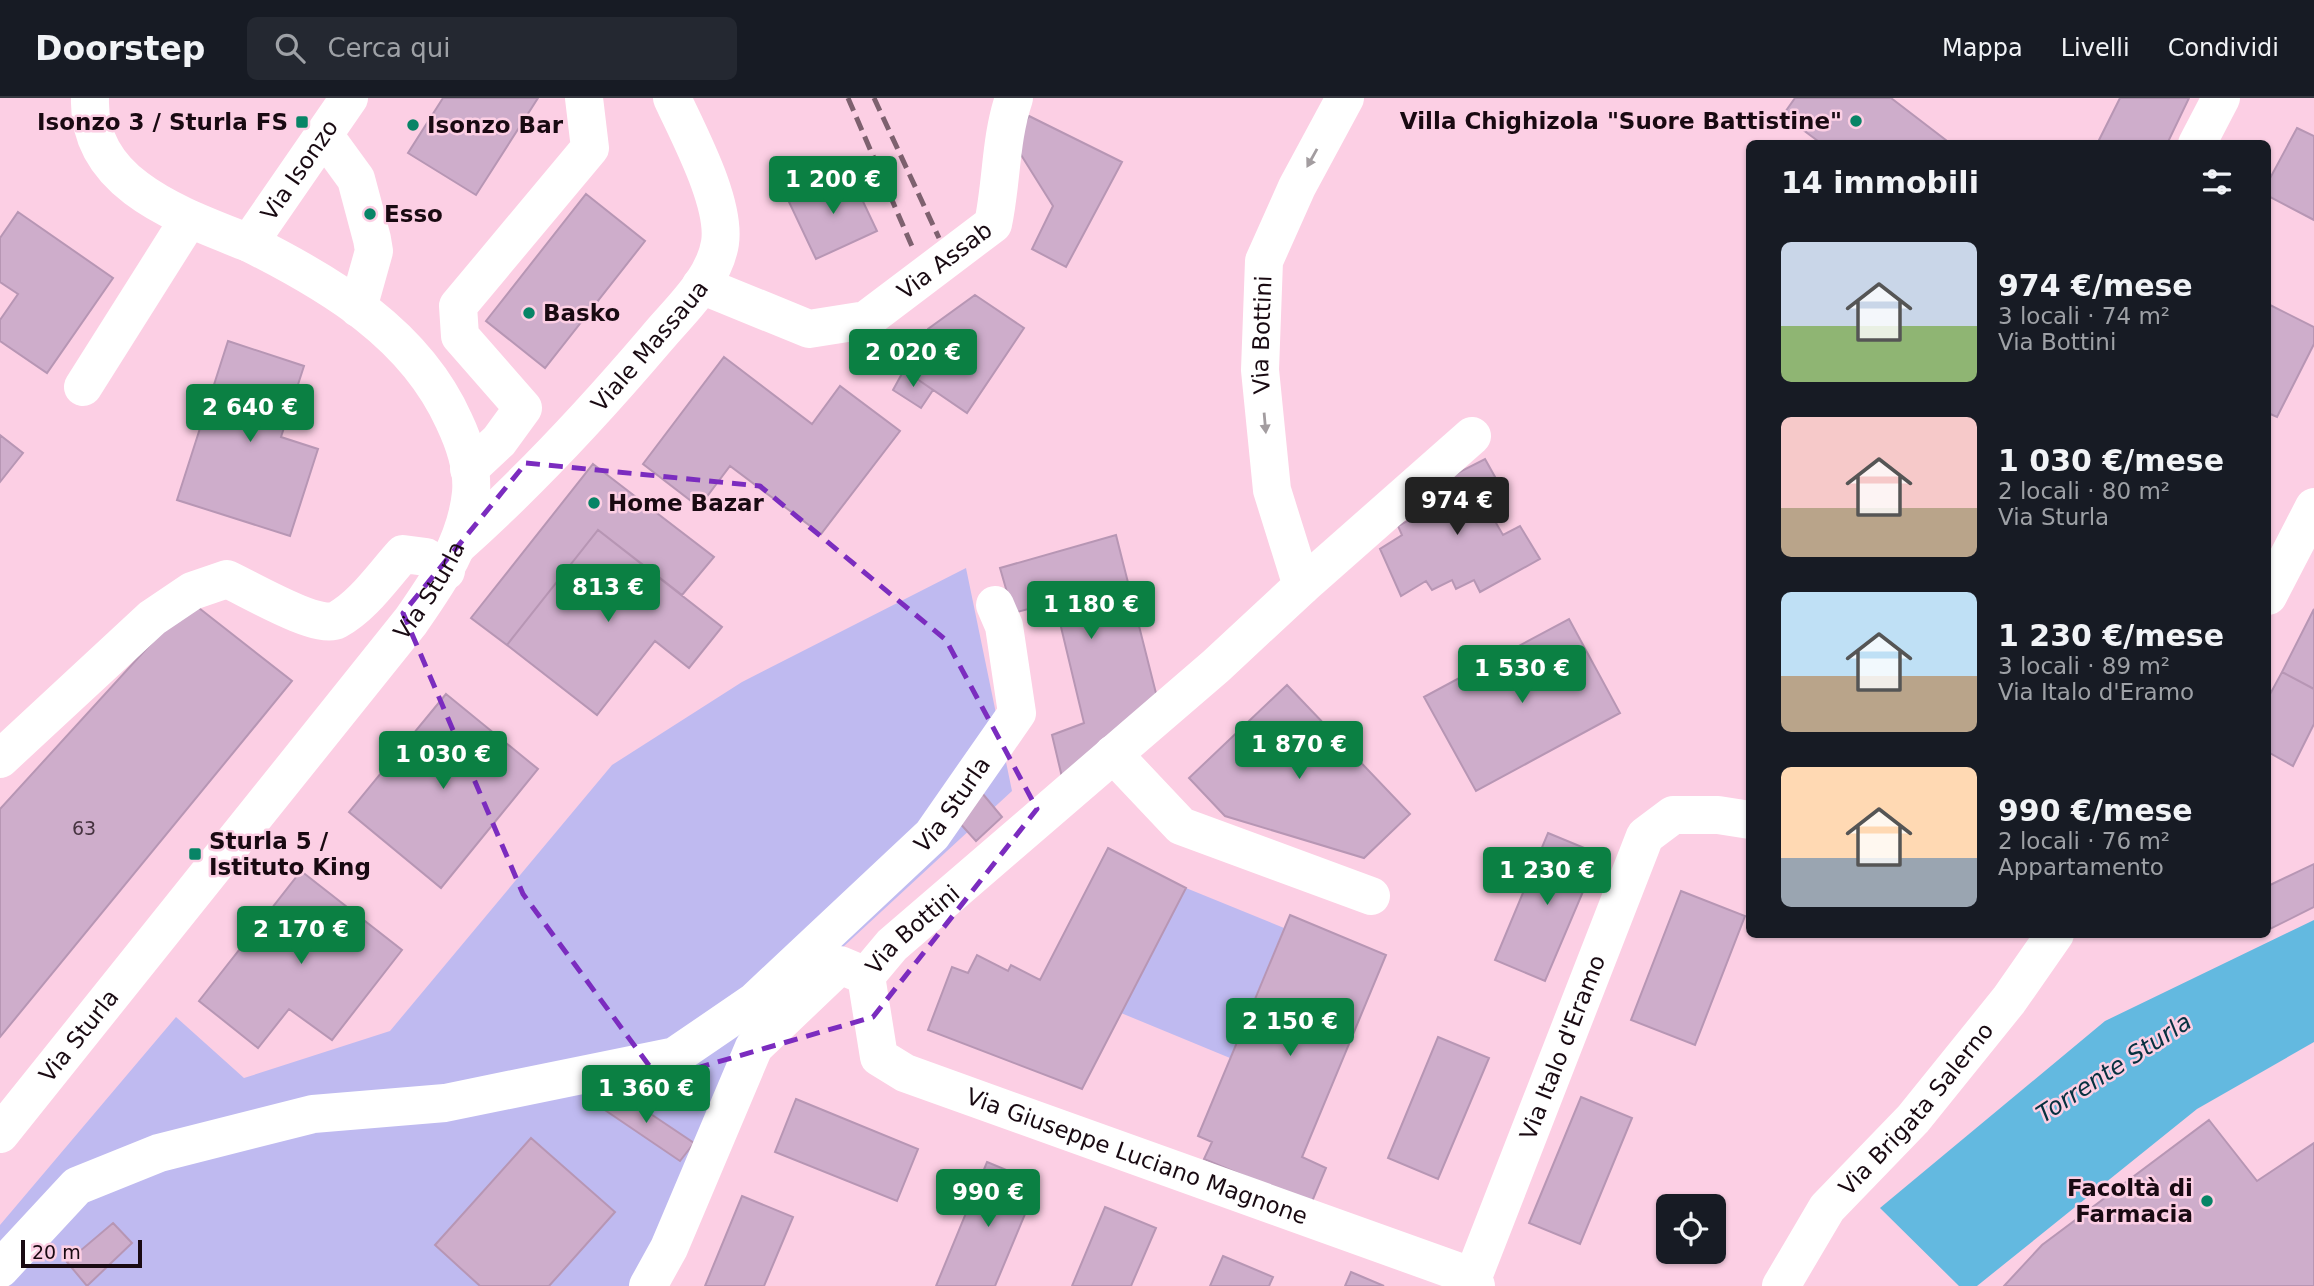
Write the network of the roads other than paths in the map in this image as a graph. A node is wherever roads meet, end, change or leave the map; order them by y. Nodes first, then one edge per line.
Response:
1 (90, 98) edge
2 (349, 98) edge
3 (584, 98) edge
4 (672, 98) edge
5 (1014, 98) edge
6 (1345, 98) edge
7 (2221, 98) edge
8 (324, 135) junction
9 (2199, 140) edge
10 (189, 219) junction
11 (249, 243) junction
12 (701, 285) junction
13 (358, 308) junction
14 (83, 387) dead end
15 (1472, 436) dead end
16 (469, 469) junction
17 (2314, 507) edge
18 (451, 559) junction
19 (1301, 586) junction
20 (2271, 590) edge
21 (995, 605) dead end
22 (1113, 754) junction
23 (0, 759) edge
24 (1746, 819) edge
25 (1371, 896) dead end
26 (2052, 938) edge
27 (866, 976) junction
28 (0, 1134) edge
29 (0, 1269) edge
30 (1475, 1282) edge
31 (648, 1286) edge
32 (1781, 1286) edge

1 - 10 street, Via Sturla
2 - 8 street, Via Isonzo
3 - 16 street
4 - 12 street, Viale Massaua
5 - 12 street, Via Assab
6 -> 19 street, Via Bottini
7 - 9 street
8 - 11 street, Via Isonzo
8 - 13 street
10 - 11 street, Via Sturla
10 - 14 street
11 - 13 street, Via Sturla
12 - 18 street, Viale Massaua
13 - 16 street, Via Sturla
15 - 19 street, Via Bottini
16 - 18 street, Via Sturla
17 - 20 street
18 - 23 street
18 - 28 street, Via Sturla
19 - 22 street, Via Bottini
21 - 29 street, Via Sturla
22 - 25 street
22 - 27 street, Via Bottini
24 - 30 street, Via Italo d'Eramo
26 - 32 street, Via Brigata Salerno
27 - 30 street, Via Giuseppe Luciano Magnone
27 - 31 street, Via Bottini

